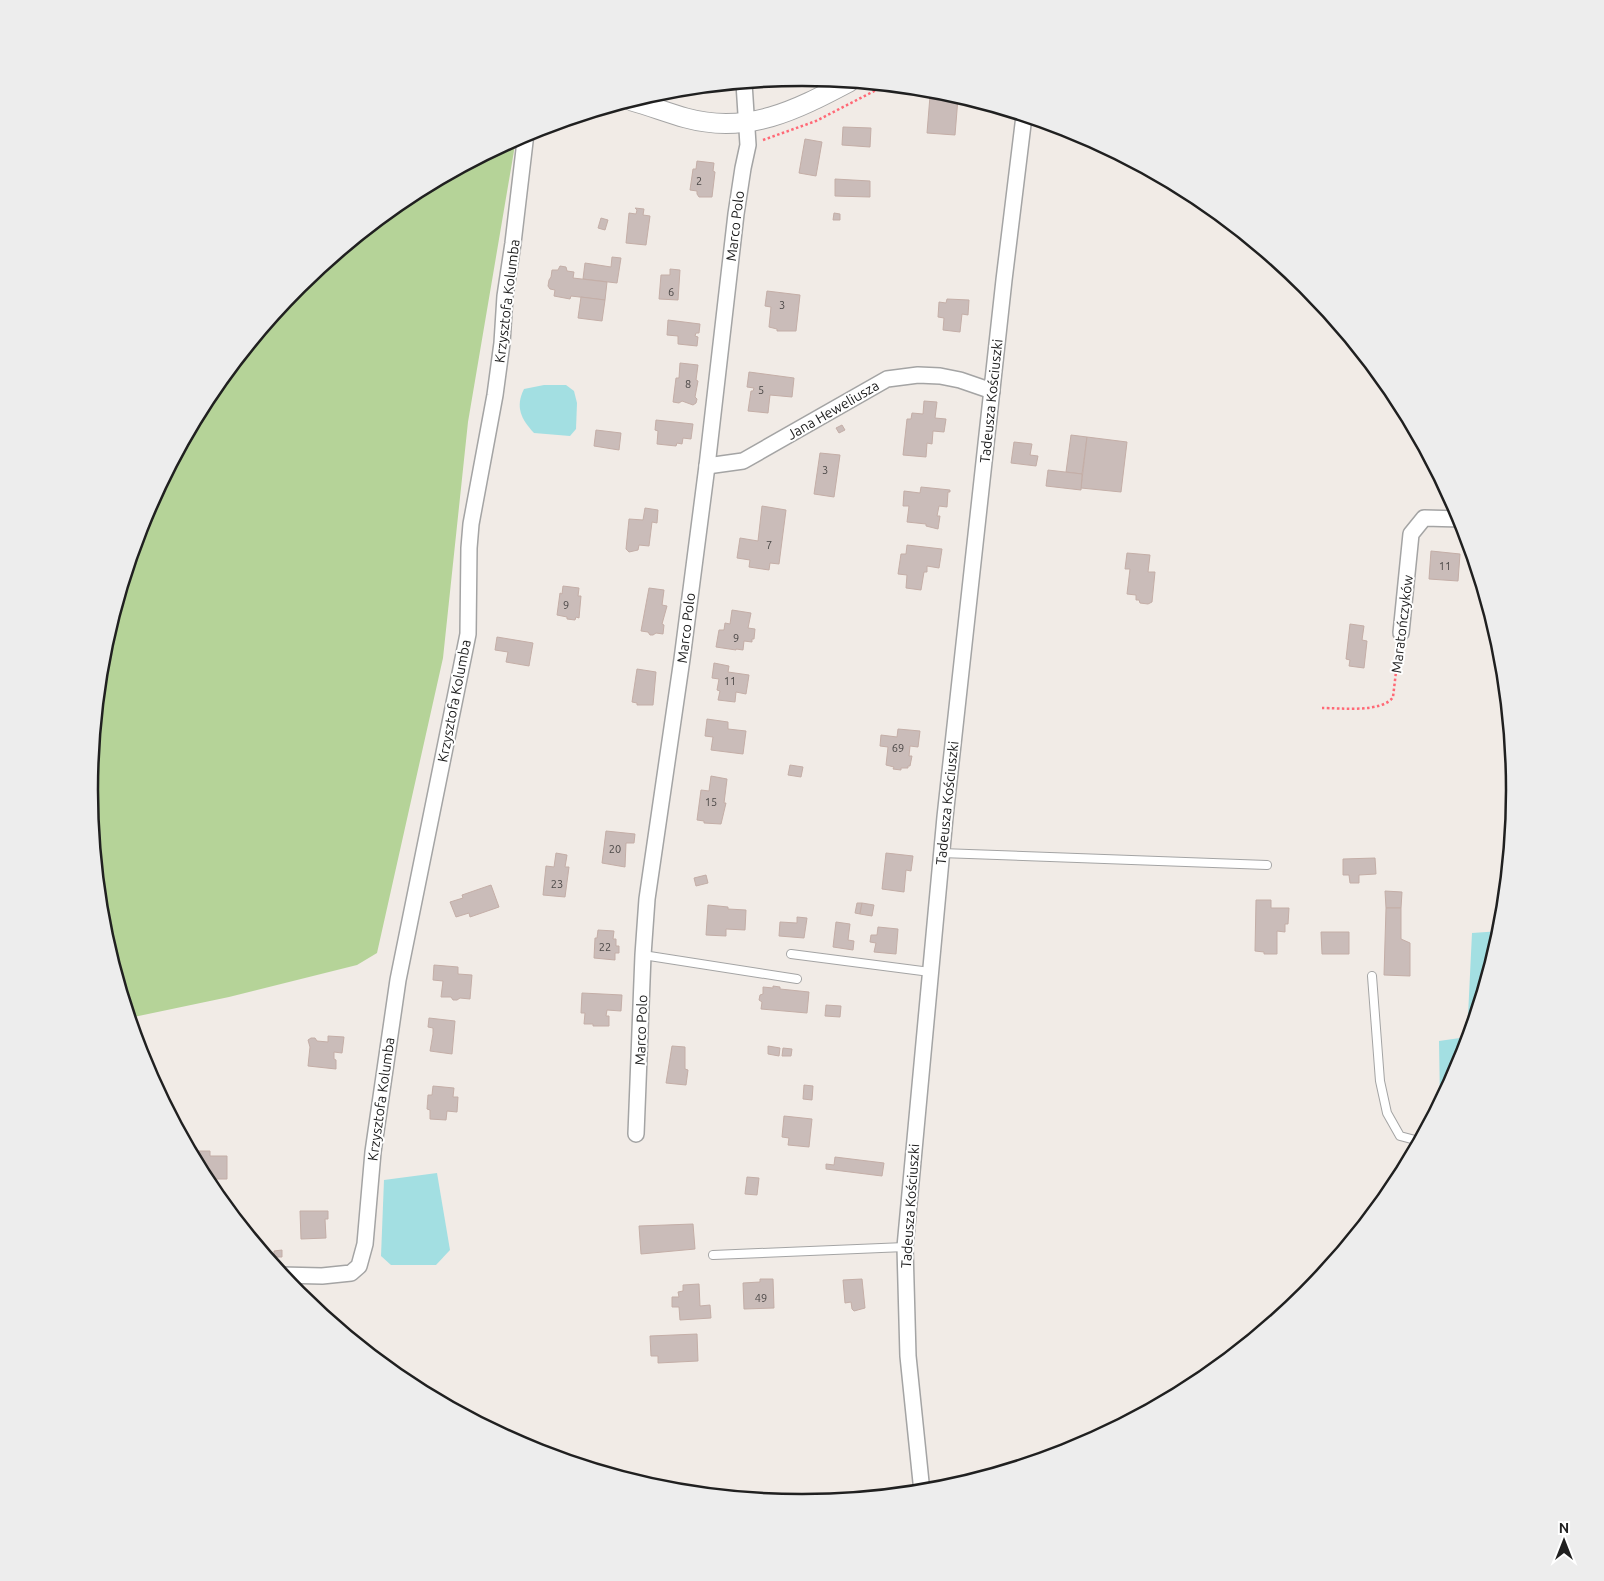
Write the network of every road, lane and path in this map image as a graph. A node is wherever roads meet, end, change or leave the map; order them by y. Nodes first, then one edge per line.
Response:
1 (838, 88) edge
2 (744, 89) edge
3 (644, 105) edge
4 (1023, 122) edge
5 (746, 123) junction
6 (525, 143) edge
7 (992, 391) junction
8 (706, 466) junction
9 (1452, 519) edge
10 (1401, 633) joint
11 (1322, 708) dead end
12 (941, 853) junction
13 (1267, 865) dead end
14 (790, 954) dead end
15 (643, 955) junction
16 (930, 972) junction
17 (1372, 976) dead end
18 (797, 979) dead end
19 (636, 1134) dead end
20 (1414, 1140) edge
21 (905, 1247) junction
22 (713, 1255) dead end
23 (292, 1275) edge
24 (921, 1484) edge

1 - 5 street
2 - 5 street, Marco Polo
3 - 5 street
4 - 7 street, Tadeusza Kościuszki
5 - 8 street, Marco Polo
6 - 23 street, Krzysztofa Kolumba
7 - 8 street, Jana Heweliusza
7 - 12 street, Tadeusza Kościuszki
8 - 15 street, Marco Polo
9 - 10 street, Maratończyków
10 - 11 path, Maratończyków
12 - 13 lane
12 - 16 street, Tadeusza Kościuszki
14 - 16 lane
15 - 18 lane
15 - 19 street, Marco Polo
16 - 21 street, Tadeusza Kościuszki
17 - 20 lane
21 - 22 lane
21 - 24 street, Tadeusza Kościuszki

